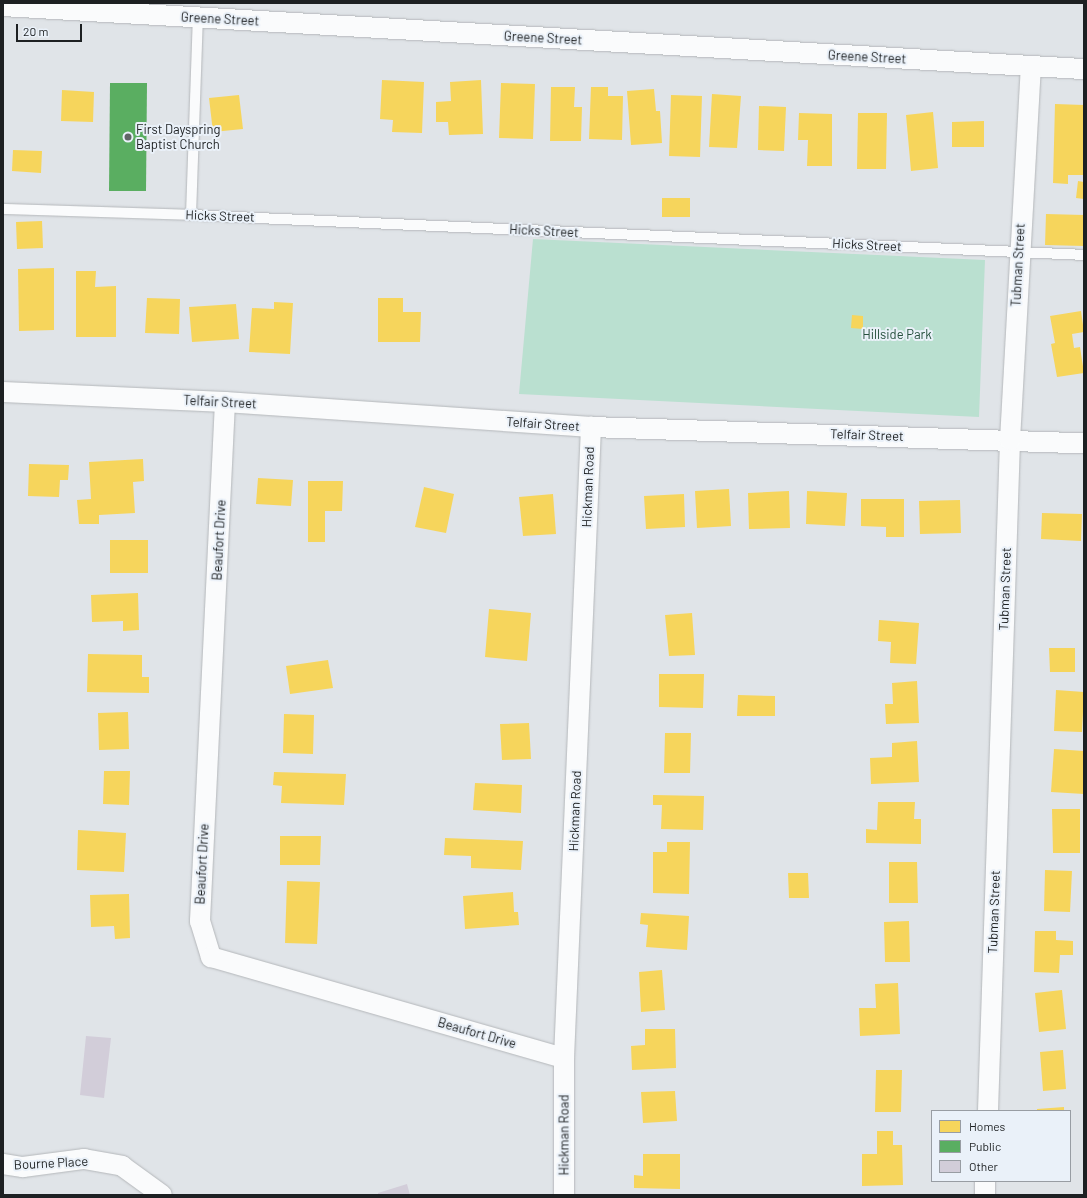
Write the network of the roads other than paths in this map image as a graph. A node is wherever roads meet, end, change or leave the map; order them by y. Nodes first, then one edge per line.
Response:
1 (3, 6) edge
2 (198, 18) junction
3 (1031, 66) junction
4 (1084, 69) edge
5 (3, 209) edge
6 (191, 215) junction
7 (1019, 251) junction
8 (1084, 255) edge
9 (3, 392) edge
10 (225, 402) junction
11 (591, 427) junction
12 (1010, 440) junction
13 (1084, 443) edge
14 (564, 1058) junction
15 (988, 1110) edge
16 (3, 1164) edge
17 (985, 1182) edge
18 (162, 1195) edge
19 (564, 1195) edge
20 (985, 1195) edge

1 - 2 street, Greene Street
2 - 3 street, Greene Street
2 - 6 lane
3 - 4 street, Greene Street
3 - 7 street, Tubman Street
5 - 6 lane, Hicks Street
6 - 7 lane, Hicks Street
7 - 8 lane, Hicks Street
7 - 12 street, Tubman Street
9 - 10 street, Telfair Street
10 - 11 street, Telfair Street
10 - 14 street, Beaufort Drive
11 - 12 street, Telfair Street
11 - 14 street, Hickman Road
12 - 13 street, Telfair Street
12 - 15 street, Tubman Street
14 - 19 street, Hickman Road
16 - 18 street, Bourne Place
17 - 20 street

